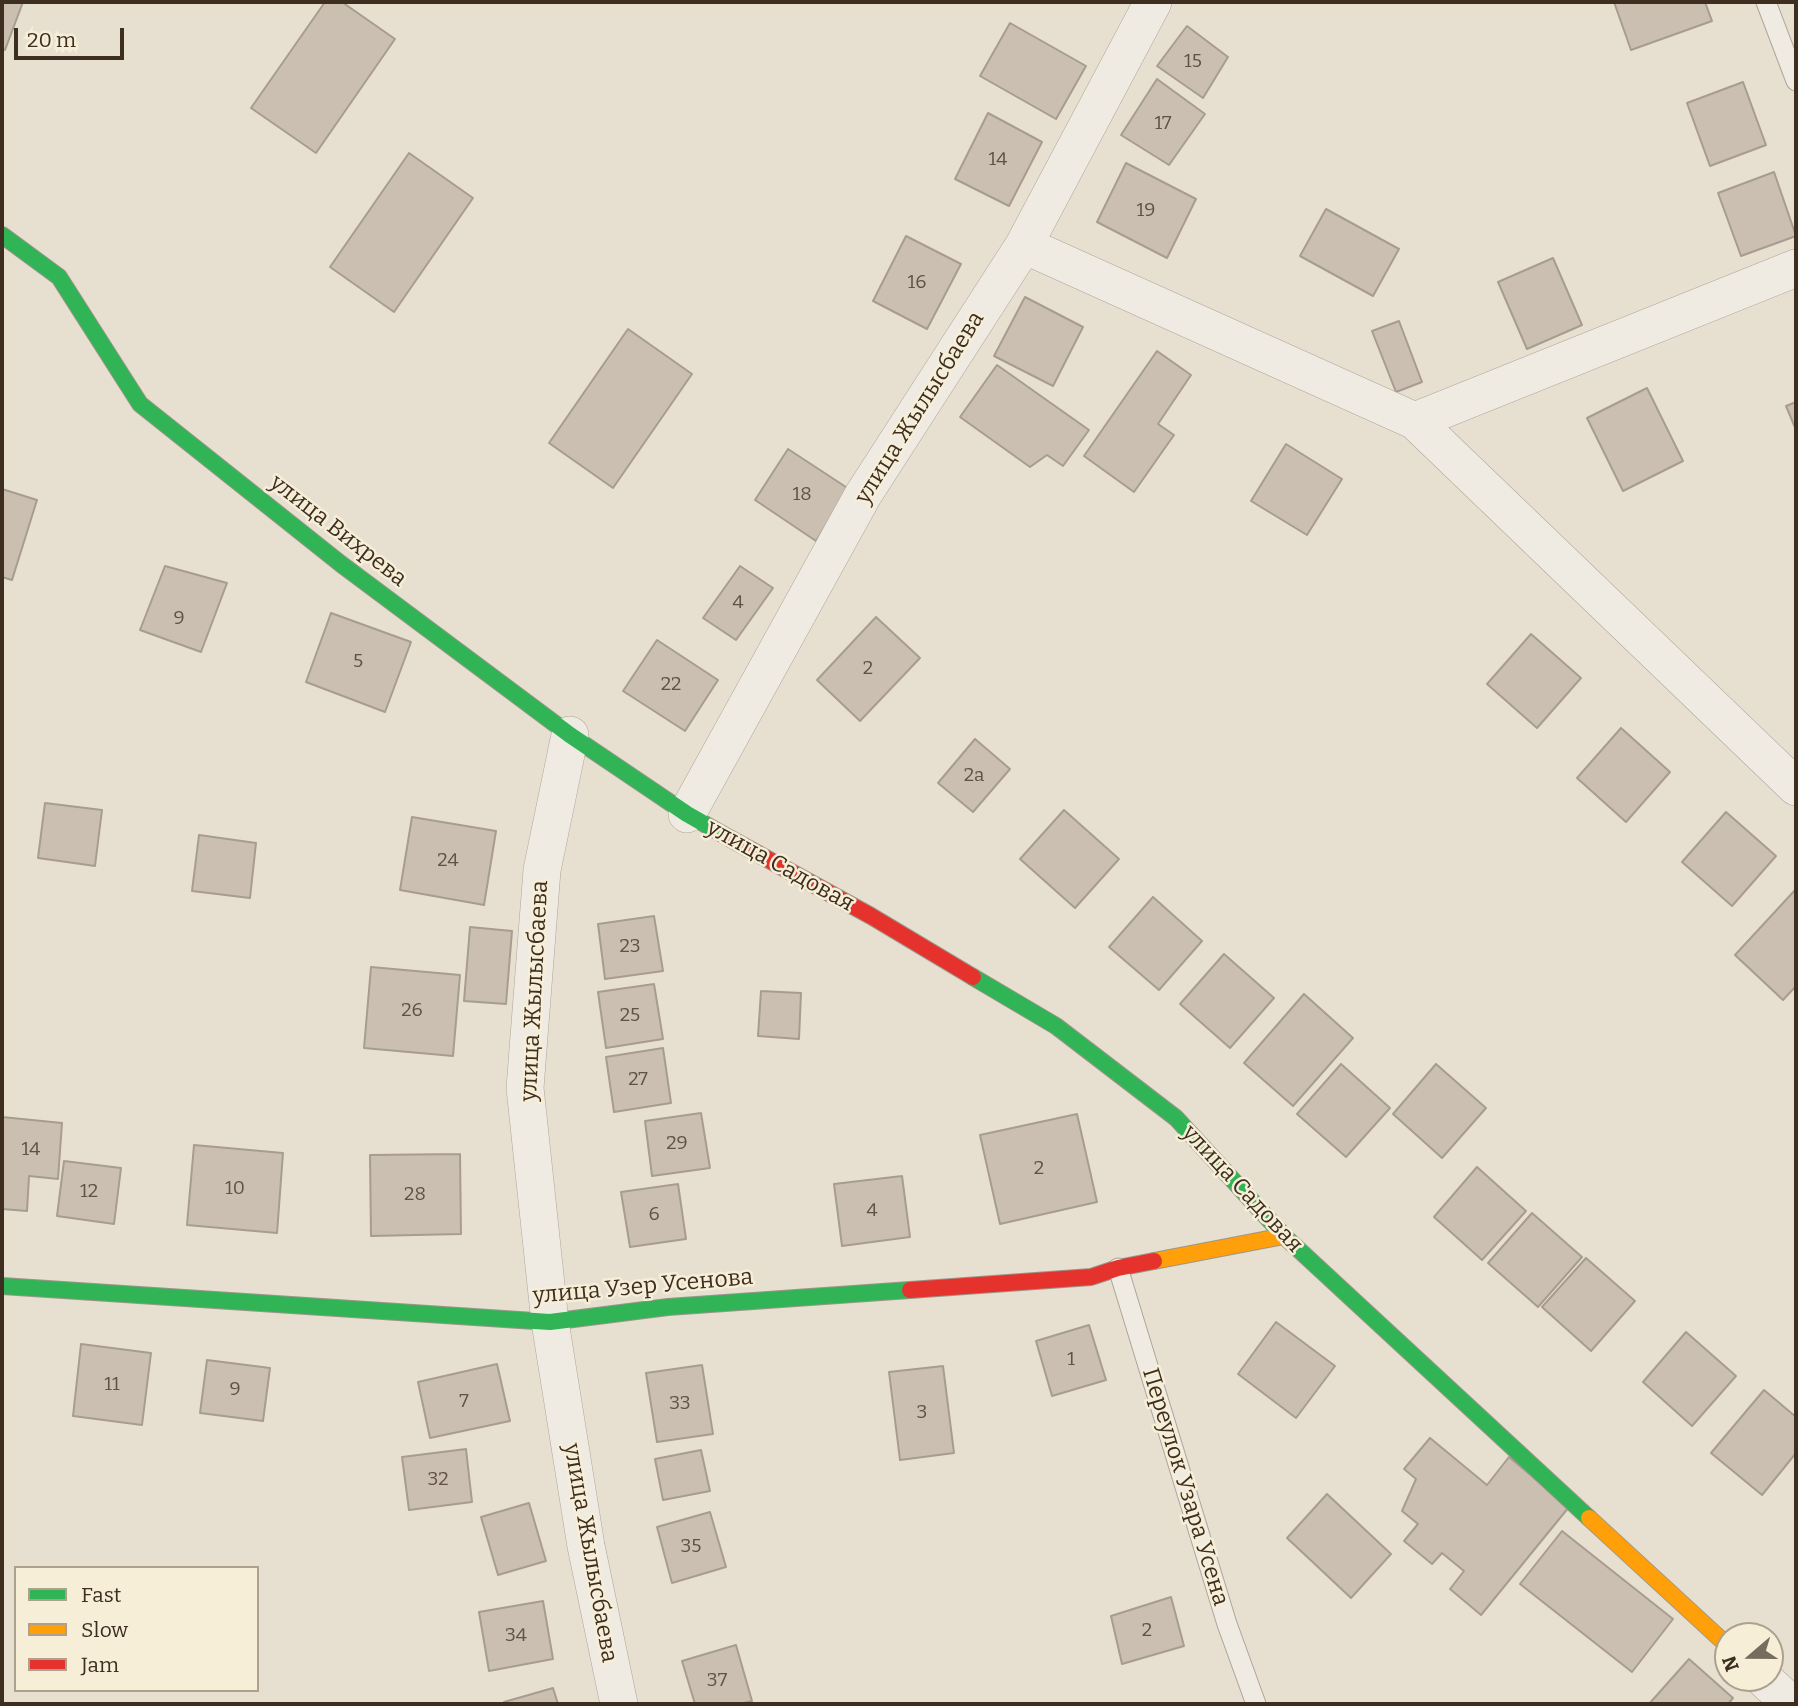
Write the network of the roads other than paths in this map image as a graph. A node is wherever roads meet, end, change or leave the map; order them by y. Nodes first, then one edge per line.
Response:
1 (1153, 2) edge
2 (1766, 2) edge
3 (1796, 81) edge
4 (2, 235) edge
5 (1024, 245) junction
6 (1796, 268) edge
7 (1415, 421) junction
8 (570, 735) junction
9 (1796, 787) edge
10 (690, 815) junction
11 (1284, 1236) junction
12 (1118, 1268) junction
13 (2, 1286) edge
14 (550, 1322) junction
15 (1714, 1633) edge
16 (1778, 1692) edge
17 (619, 1704) edge
18 (1256, 1704) edge
19 (1791, 1704) edge

1 - 5 street, улица Жылысбаева
2 - 3 lane
4 - 8 street, улица Вихрева
5 - 7 street
5 - 10 street, улица Жылысбаева
6 - 7 street
7 - 9 street
8 - 10 street, улица Вихрева
8 - 14 street, улица Жылысбаева
10 - 11 street, улица Садовая
11 - 12 street, улица Узер Усенова
11 - 15 street, улица Садовая
12 - 14 street, улица Узер Усенова
12 - 18 lane, Переулок Узара Усена
13 - 14 street, улица Узер Усенова
14 - 17 street, улица Жылысбаева
16 - 19 street

